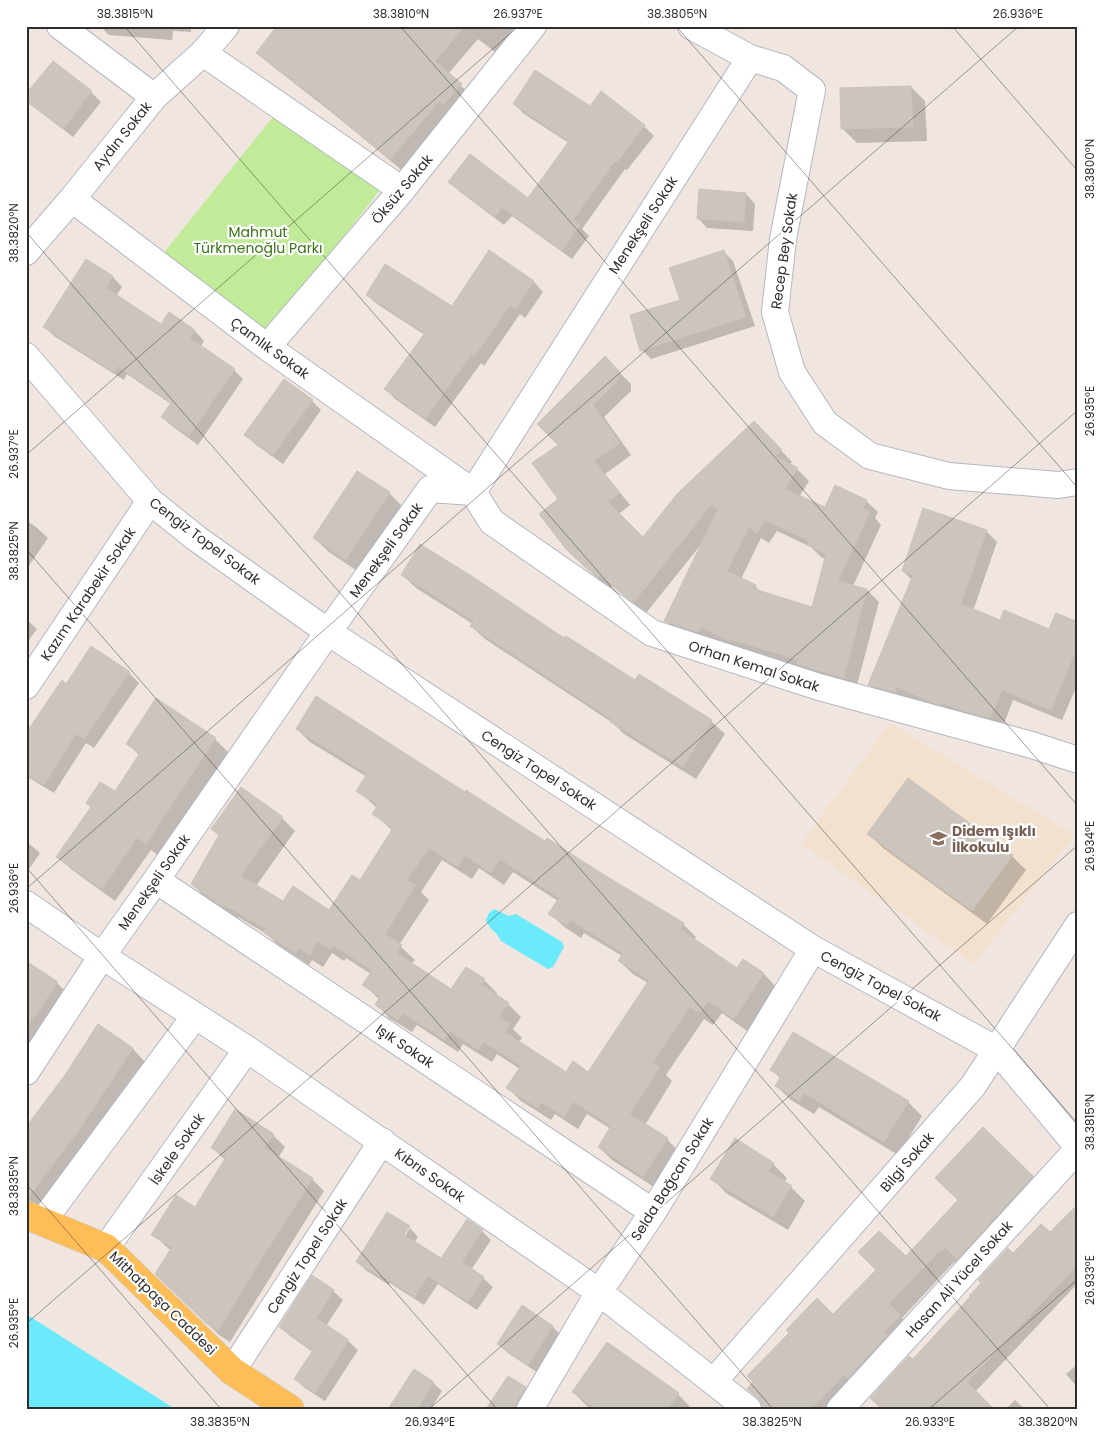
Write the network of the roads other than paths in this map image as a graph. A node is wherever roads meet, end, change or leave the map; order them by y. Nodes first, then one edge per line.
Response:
1 (60, 26) edge
2 (226, 26) edge
3 (533, 26) edge
4 (691, 26) edge
5 (202, 53) junction
6 (750, 58) junction
7 (154, 97) junction
8 (402, 190) junction
9 (72, 199) junction
10 (26, 252) edge
11 (266, 347) junction
12 (26, 356) edge
13 (1078, 482) edge
14 (473, 492) junction
15 (150, 501) junction
16 (328, 632) junction
17 (26, 686) edge
18 (1078, 760) edge
19 (156, 880) junction
20 (26, 904) edge
21 (1078, 925) edge
22 (813, 949) junction
23 (102, 956) junction
24 (195, 1016) junction
25 (247, 1049) junction
26 (997, 1050) junction
27 (26, 1072) edge
28 (382, 1142) junction
29 (1078, 1148) edge
30 (653, 1212) junction
31 (35, 1218) edge
32 (106, 1248) junction
33 (600, 1292) junction
34 (232, 1371) junction
35 (714, 1381) junction
36 (855, 1404) edge
37 (290, 1409) edge
38 (530, 1409) edge
39 (748, 1409) edge

1 - 7 street
2 - 5 street, Aydın Sokak
3 - 8 street, Öksüz Sokak
4 - 6 street, Recep Bey Sokak
5 - 7 street, Aydın Sokak
5 - 8 street
6 - 13 street, Recep Bey Sokak
6 - 14 street, Menekşeli Sokak
7 - 9 street, Aydın Sokak
8 - 11 street, Öksüz Sokak
9 - 10 street, Aydın Sokak
9 - 11 street, Çamlık Sokak
11 - 14 street, Çamlık Sokak
12 - 15 street, Cengiz Topel Sokak
14 - 16 street, Menekşeli Sokak
14 - 18 street, Orhan Kemal Sokak
15 - 16 street, Cengiz Topel Sokak
15 - 17 street, Kazım Karabekir Sokak
16 - 19 street, Menekşeli Sokak
16 - 22 street, Cengiz Topel Sokak
19 - 23 street, Menekşeli Sokak
19 - 30 street, Işık Sokak
20 - 23 street, Kıbrıs Sokak
21 - 26 street, Bilgi Sokak
22 - 26 street, Cengiz Topel Sokak
22 - 30 street, Selda Bağcan Sokak
23 - 24 street, Kıbrıs Sokak
23 - 27 street, Menekşeli Sokak
24 - 25 street, Kıbrıs Sokak
24 - 31 street
25 - 28 street, Kıbrıs Sokak
25 - 32 street, İskele Sokak
26 - 29 street, Cengiz Topel Sokak
26 - 35 street, Bilgi Sokak
28 - 33 street, Kıbrıs Sokak
28 - 34 street, Cengiz Topel Sokak
29 - 36 street, Hasan Ali Yücel Sokak
30 - 33 street, Selda Bağcan Sokak
31 - 32 main road, Mithatpaşa Caddesi
32 - 34 main road, Mithatpaşa Caddesi
33 - 35 street, Kıbrıs Sokak
33 - 38 street, Selda Bağcan Sokak
34 - 37 main road, Mithatpaşa Caddesi
35 - 39 street, Kıbrıs Sokak

